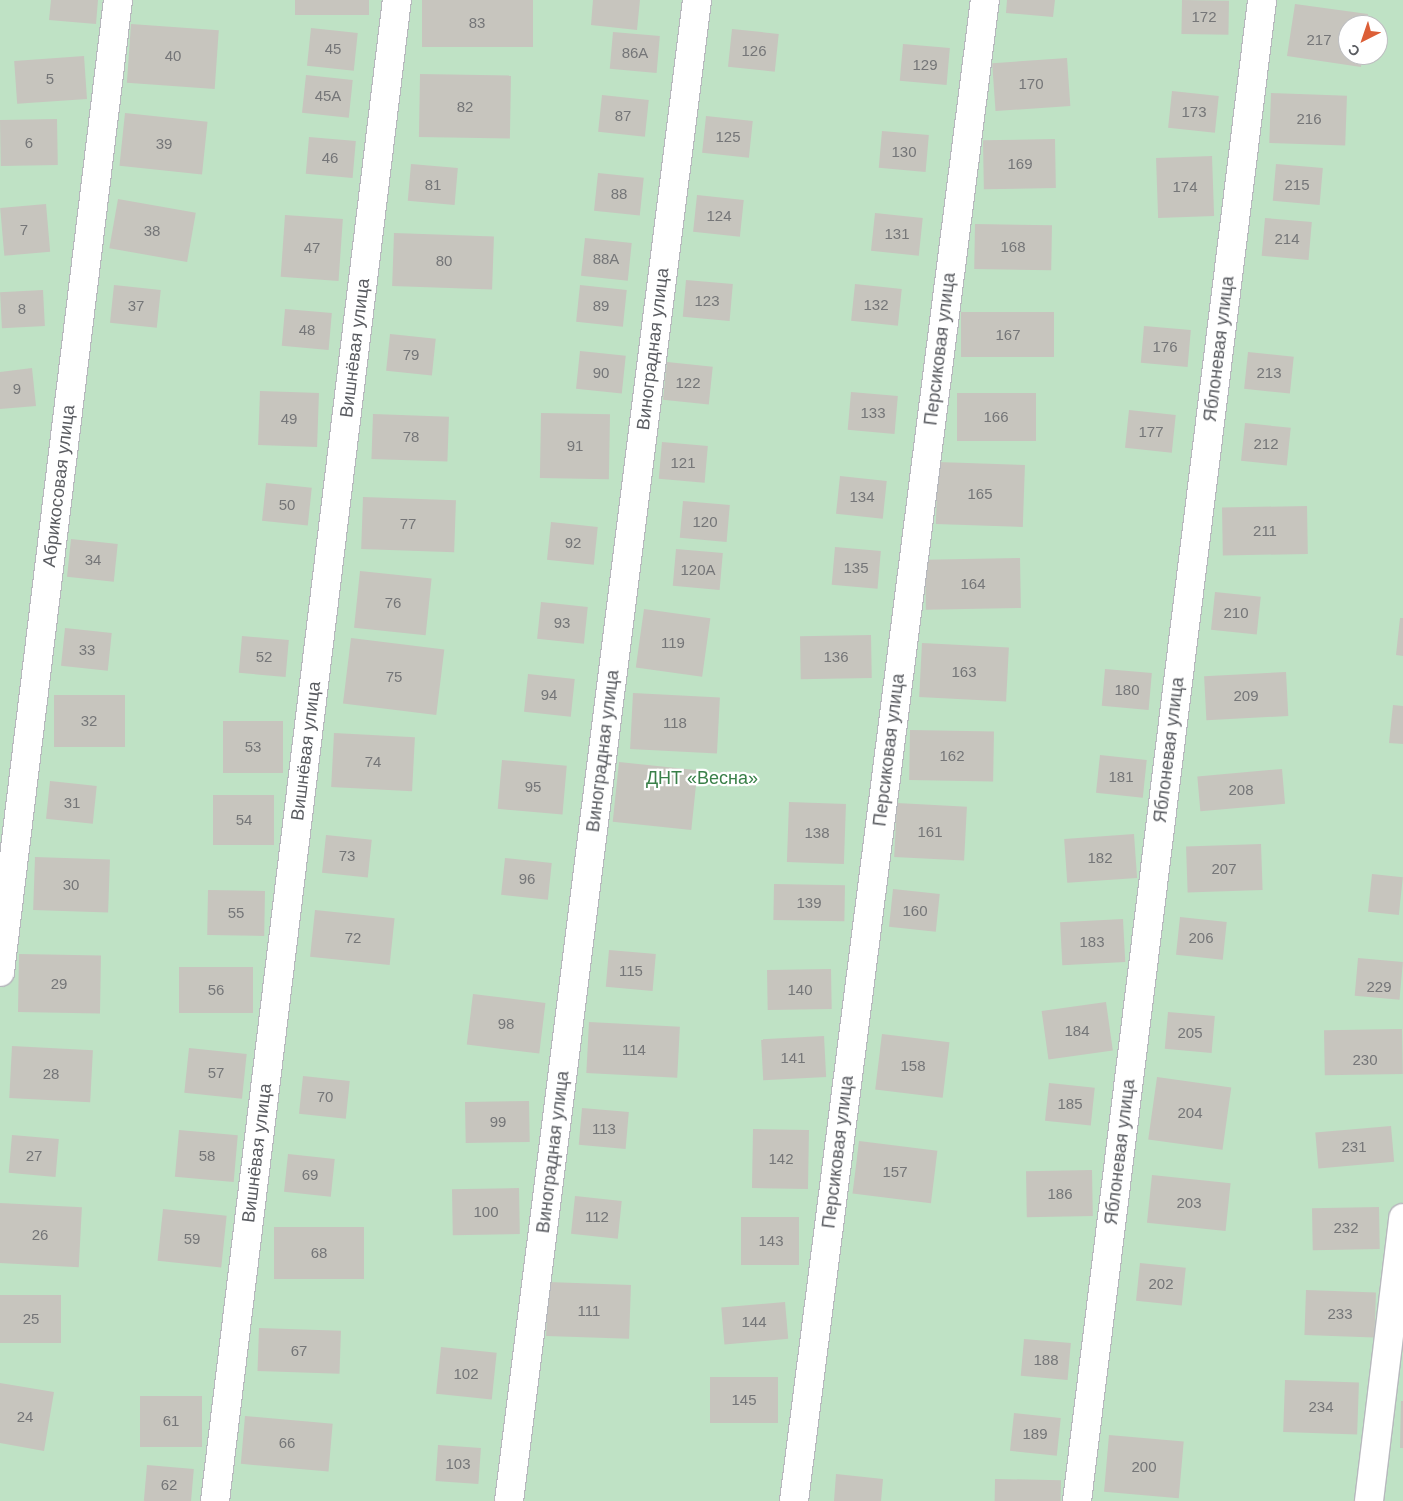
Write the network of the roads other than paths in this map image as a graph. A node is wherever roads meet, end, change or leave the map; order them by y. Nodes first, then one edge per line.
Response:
1 (118, 0) edge
2 (397, 0) edge
3 (697, 0) edge
4 (984, 0) edge
5 (1262, 0) edge
6 (0, 972) edge
7 (1403, 1218) edge
8 (215, 1501) edge
9 (509, 1501) edge
10 (794, 1501) edge
11 (1077, 1501) edge
12 (1369, 1501) edge

1 - 6 lane, Абрикосовая улица
2 - 8 lane, Вишнёвая улица
3 - 9 lane, Виноградная улица
4 - 10 lane, Персиковая улица
5 - 11 lane, Яблоневая улица
7 - 12 lane

